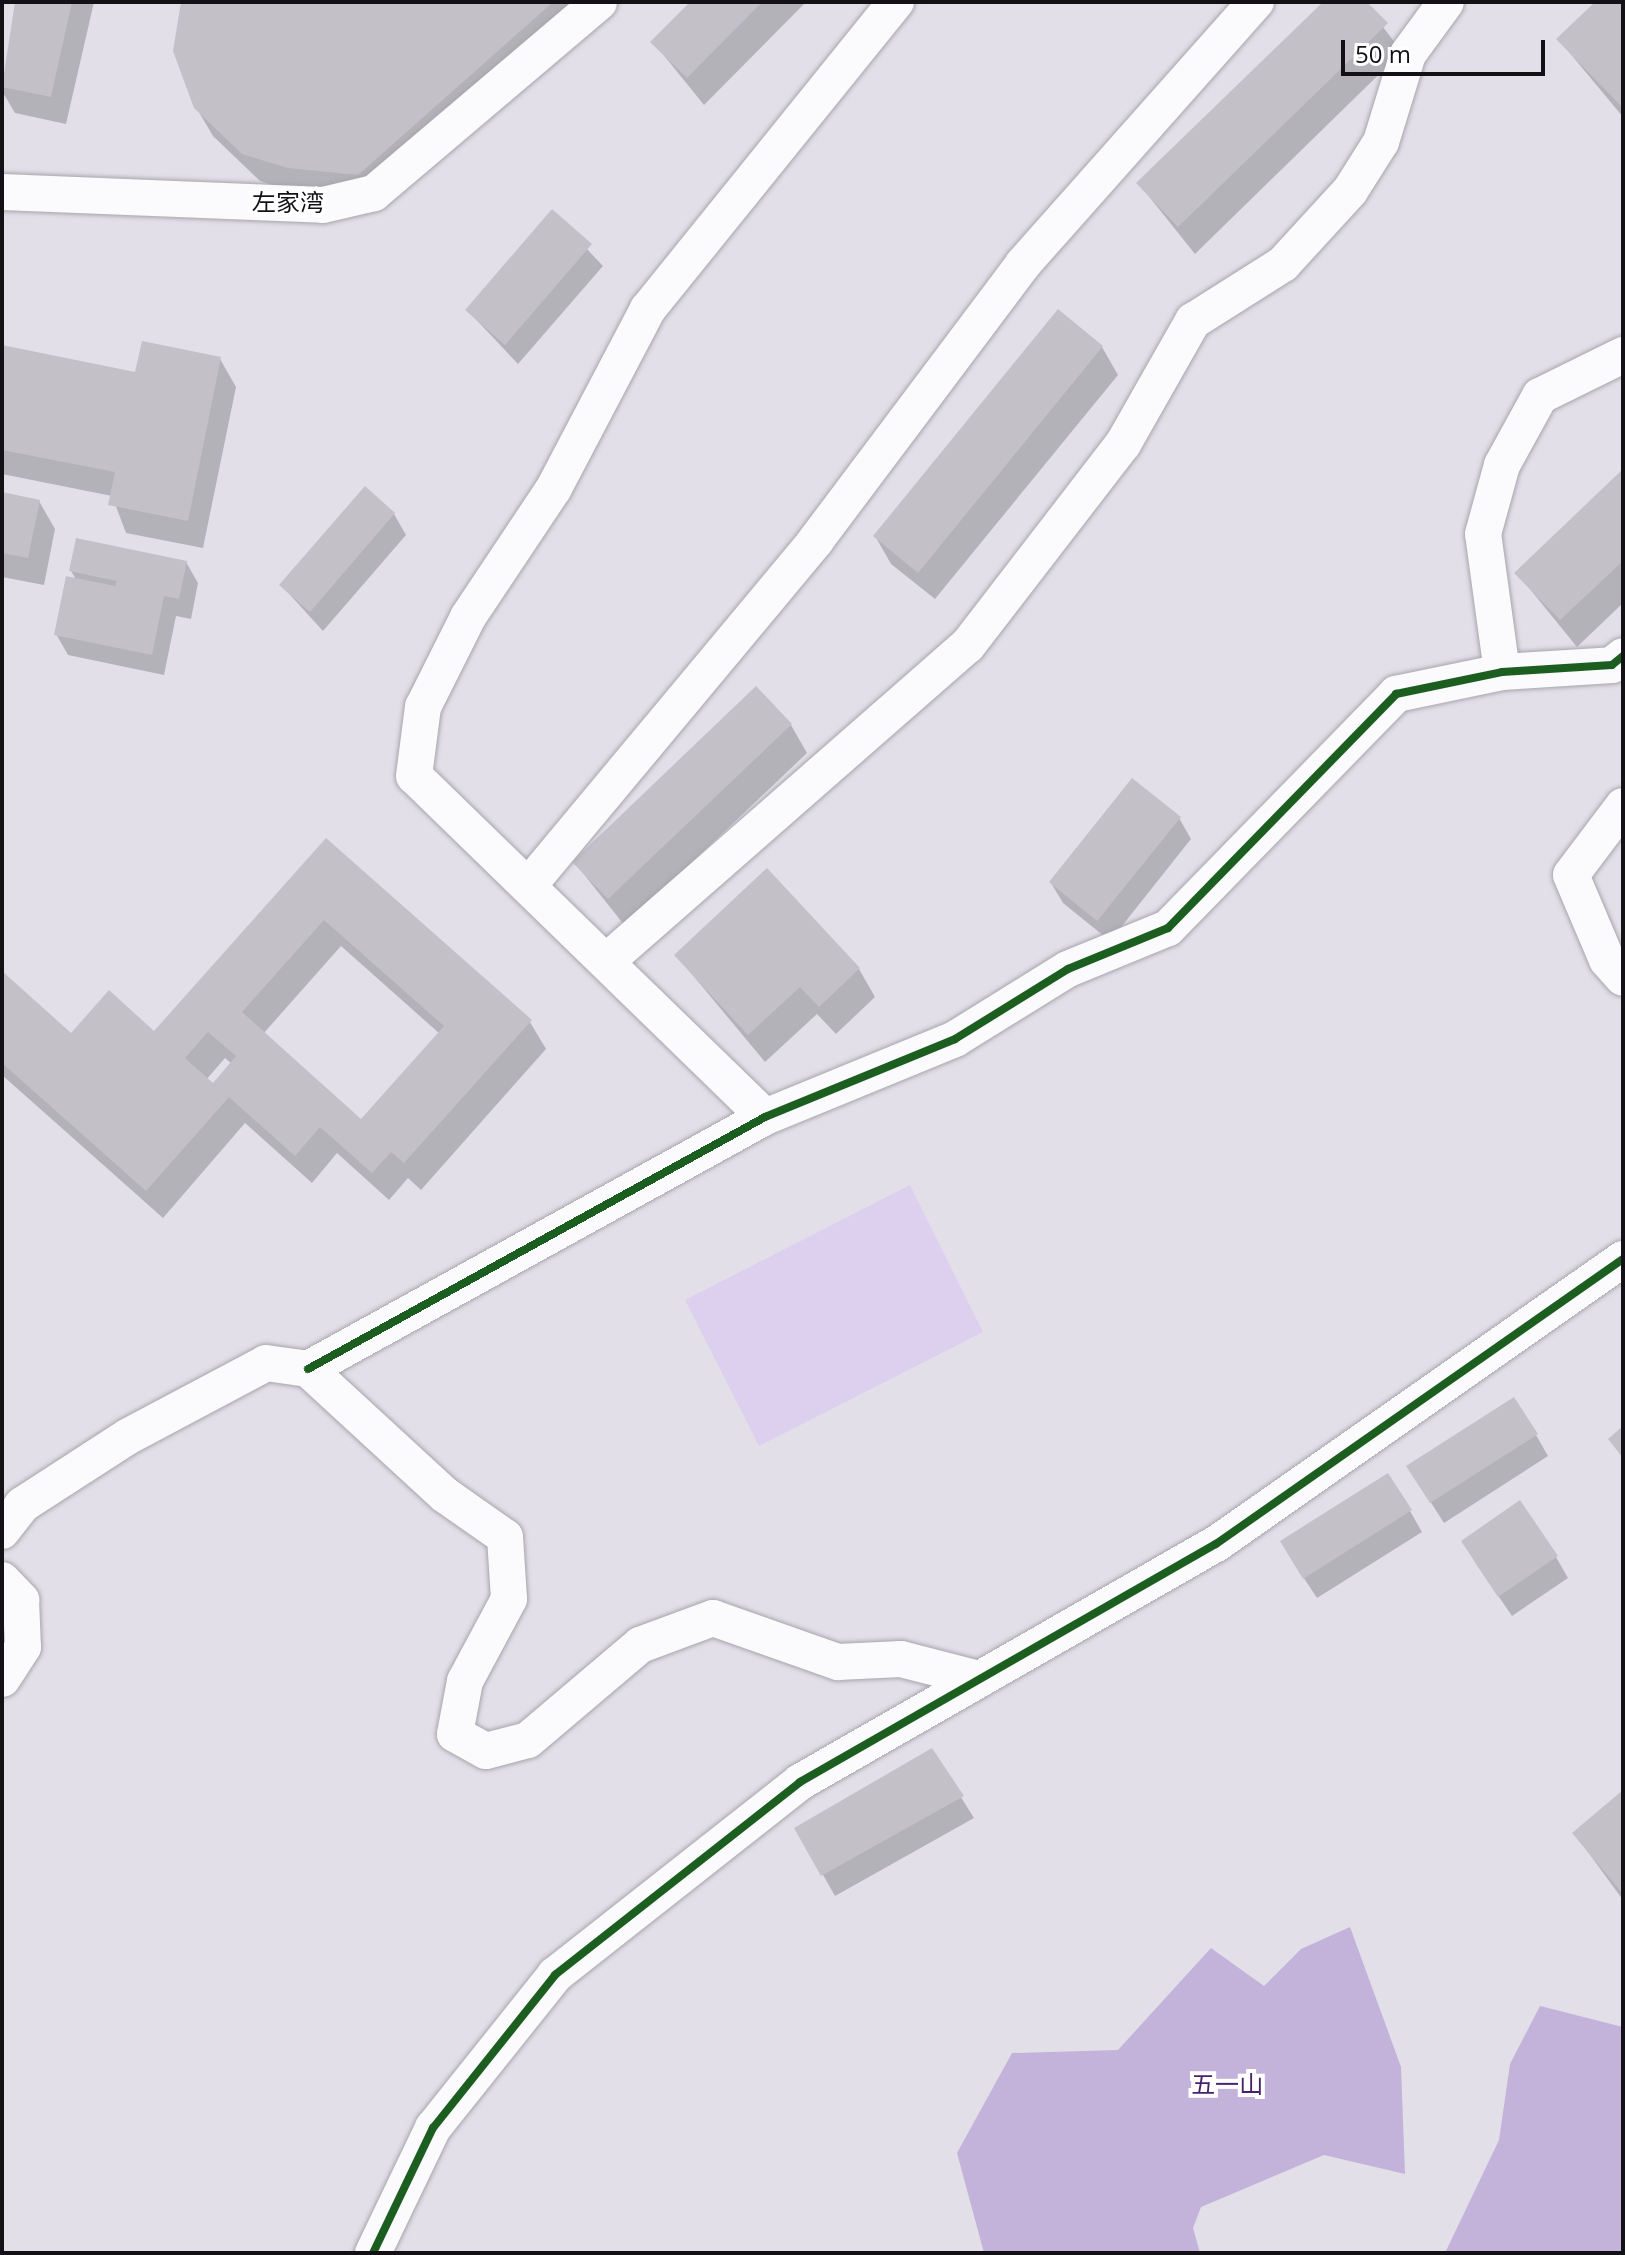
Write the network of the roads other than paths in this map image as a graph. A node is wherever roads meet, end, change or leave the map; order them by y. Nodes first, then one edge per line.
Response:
1 (599, 2) edge
2 (896, 2) edge
3 (1256, 2) edge
4 (1446, 2) edge
5 (2, 192) edge
6 (1623, 355) edge
7 (1623, 656) edge
8 (1502, 672) junction
9 (1623, 806) edge
10 (529, 885) junction
11 (608, 960) junction
12 (1623, 978) edge
13 (765, 1117) junction
14 (1623, 1259) edge
15 (308, 1369) junction
16 (2, 1531) edge
17 (2, 1580) edge
18 (2, 1679) edge
19 (979, 1679) junction
20 (373, 2253) edge

1 - 5 street, 左家湾
2 - 10 street
3 - 10 street
4 - 11 street
6 - 8 street
7 - 8 street
8 - 13 street
9 - 12 street
10 - 11 street
11 - 13 street
13 - 15 street
14 - 19 street
15 - 16 street
15 - 19 street
17 - 18 street
19 - 20 street

